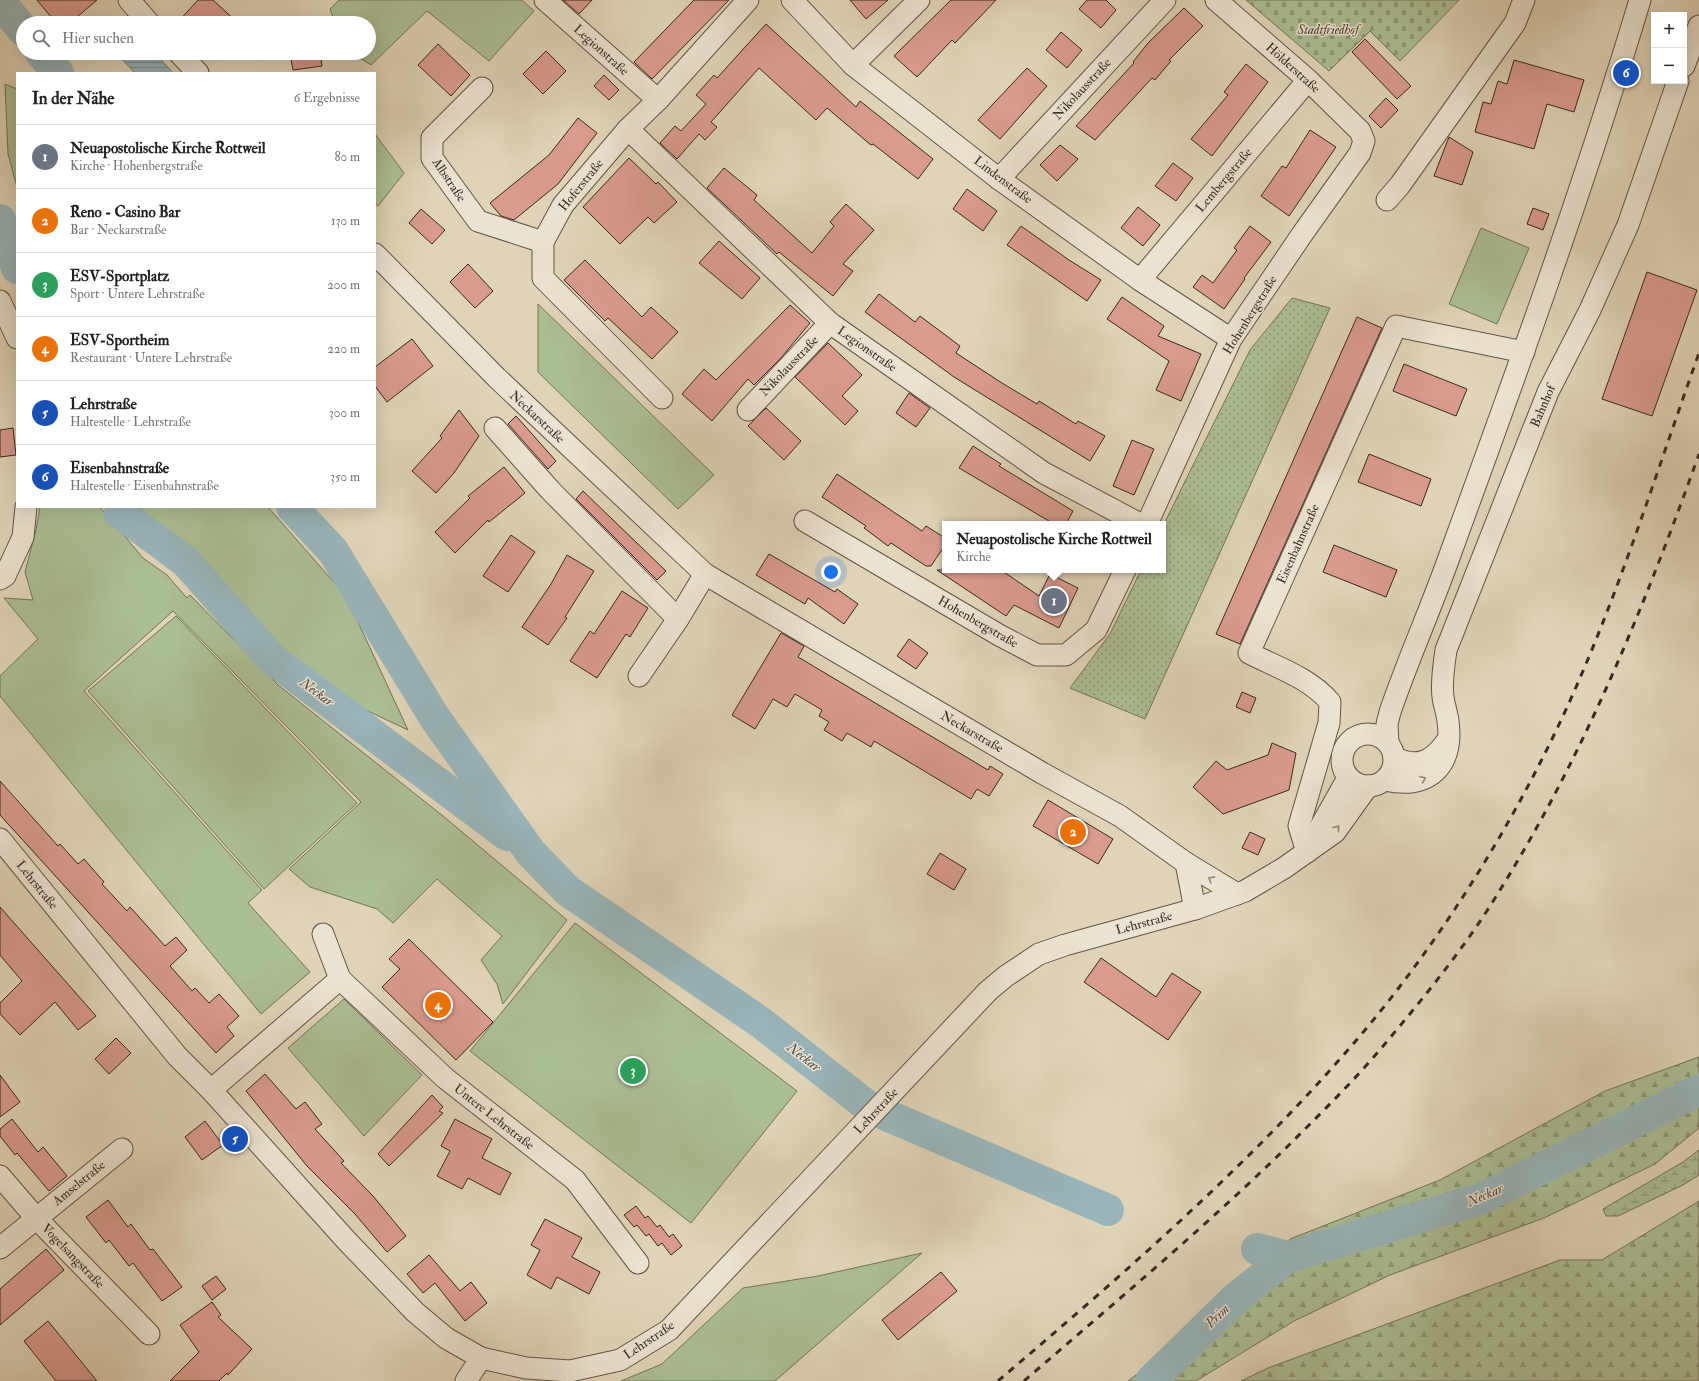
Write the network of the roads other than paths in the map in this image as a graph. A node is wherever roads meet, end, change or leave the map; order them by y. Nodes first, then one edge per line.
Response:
1 (129, 0) edge
2 (545, 0) edge
3 (748, 0) edge
4 (792, 0) edge
5 (918, 0) edge
6 (1165, 0) edge
7 (1216, 0) edge
8 (1524, 0) edge
9 (1640, 0) edge
10 (143, 16) edge
11 (1699, 26) edge
12 (1687, 58) edge
13 (186, 60) edge
14 (853, 65) junction
15 (197, 72) edge
16 (1308, 80) junction
17 (1677, 84) edge
18 (482, 88) dead end
19 (658, 100) junction
20 (628, 129) junction
21 (1364, 141) joint
22 (998, 179) junction
23 (1387, 200) dead end
24 (543, 242) junction
25 (376, 255) edge
26 (1140, 280) junction
27 (0, 301) edge
28 (830, 323) junction
29 (16, 336) edge
30 (1231, 339) junction
31 (1524, 352) junction
32 (662, 398) dead end
33 (748, 410) dead end
34 (495, 428) dead end
35 (26, 508) edge
36 (805, 520) dead end
37 (1134, 521) edge
38 (1148, 521) edge
39 (1124, 573) edge
40 (705, 574) junction
41 (2, 577) edge
42 (678, 619) junction
43 (639, 676) dead end
44 (1399, 686) junction
45 (1361, 734) junction
46 (1448, 739) junction
47 (1391, 750) junction
48 (1348, 778) junction
49 (1376, 783) junction
50 (0, 839) edge
51 (1307, 852) junction
52 (1186, 862) junction
53 (1237, 894) junction
54 (1195, 909) junction
55 (323, 934) dead end
56 (340, 979) junction
57 (211, 1090) junction
58 (122, 1149) dead end
59 (0, 1176) edge
60 (36, 1218) junction
61 (0, 1248) edge
62 (638, 1263) dead end
63 (149, 1334) dead end
64 (481, 1358) junction
65 (466, 1381) edge

1 - 10 street
2 - 19 street, Legionstraße
3 - 19 street, Hoferstraße
4 - 14 street, Lindenstraße
5 - 14 street
6 - 22 street, Nikolausstraße
7 - 16 street, Hölderstraße
8 - 23 street
9 - 31 street
11 - 12 street
13 - 15 street
14 - 22 street, Lindenstraße
16 - 21 street, Hölderstraße
16 - 26 street, Lembergstraße
17 - 46 street, Bahnhof
18 - 24 street, Albstraße
19 - 20 street, Hoferstraße
20 - 24 street, Hoferstraße
20 - 28 street, Legionstraße
21 - 30 street, Hohenbergstraße
22 - 26 street, Lindenstraße
24 - 32 street, Hoferstraße
25 - 40 street, Neckarstraße
26 - 30 street, Lindenstraße
27 - 29 street
28 - 33 street, Nikolausstraße
28 - 37 street, Legionstraße
30 - 38 street, Hohenbergstraße
31 - 44 street
31 - 51 street, Eisenbahnstraße
34 - 42 street
35 - 41 street
36 - 39 street, Hohenbergstraße
40 - 42 street
40 - 52 street, Neckarstraße
42 - 43 street
44 - 45 street
44 - 47 street
45 - 47 street
45 - 48 street
46 - 47 street
49 -> 46 street, Bahnhof
47 - 49 street
48 - 49 street
48 - 51 street, Lehrstraße
51 -> 49 street, Lehrstraße
50 - 57 street, Lehrstraße
51 - 53 street, Lehrstraße
53 -> 52 street, Neckarstraße
52 - 54 street
53 - 54 street, Lehrstraße
54 - 64 street, Lehrstraße
55 - 56 street, Untere Lehrstraße
56 - 57 street
56 - 62 street, Untere Lehrstraße
57 - 64 street, Lehrstraße
58 - 60 street, Amselstraße
59 - 60 street, Vogelsangstraße
60 - 61 street, Amselstraße
60 - 63 street, Vogelsangstraße
64 - 65 street

